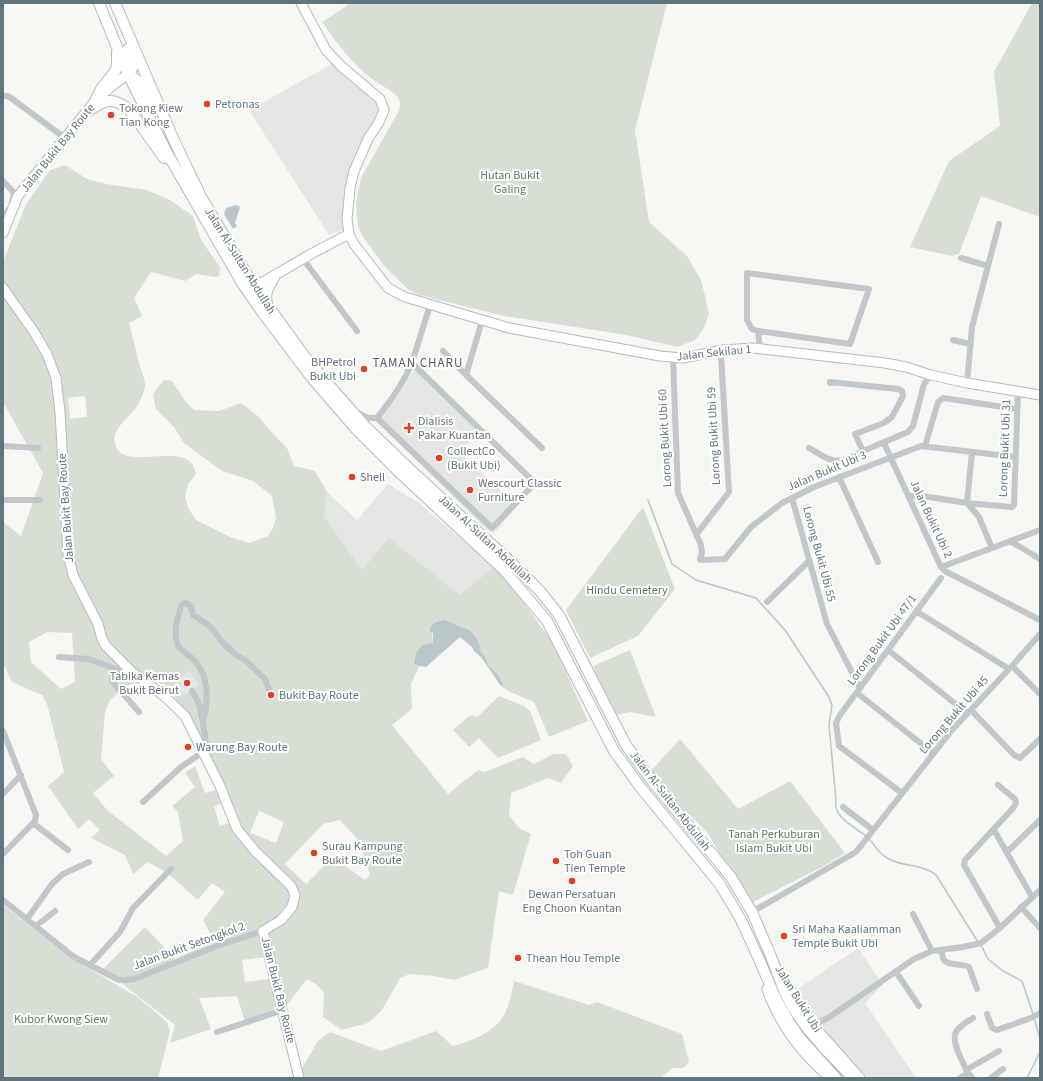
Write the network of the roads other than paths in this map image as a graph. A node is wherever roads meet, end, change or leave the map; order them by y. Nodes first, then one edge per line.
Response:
1 (99, 3) edge
2 (109, 3) edge
3 (116, 3) edge
4 (301, 3) edge
5 (117, 46) junction
6 (128, 74) junction
7 (4, 96) edge
8 (95, 101) junction
9 (88, 111) junction
10 (65, 138) junction
11 (3, 181) edge
12 (16, 195) junction
13 (197, 198) junction
14 (3, 217) edge
15 (999, 224) dead end
16 (3, 233) edge
17 (349, 234) junction
18 (961, 258) dead end
19 (303, 259) junction
20 (988, 266) junction
21 (276, 276) junction
22 (248, 277) junction
23 (3, 288) edge
24 (430, 305) junction
25 (269, 309) junction
26 (482, 321) junction
27 (357, 331) dead end
28 (758, 331) junction
29 (953, 340) dead end
30 (970, 344) junction
31 (760, 348) junction
32 (723, 350) junction
33 (443, 351) dead end
34 (672, 358) junction
35 (412, 363) junction
36 (466, 375) junction
37 (931, 375) junction
38 (830, 383) dead end
39 (967, 383) junction
40 (1018, 391) junction
41 (1040, 395) edge
42 (349, 407) junction
43 (1017, 409) junction
44 (377, 418) junction
45 (884, 443) junction
46 (3, 446) edge
47 (925, 446) junction
48 (38, 448) dead end
49 (542, 448) dead end
50 (809, 448) dead end
51 (863, 451) junction
52 (972, 452) junction
53 (890, 457) junction
54 (1016, 457) junction
55 (839, 477) junction
56 (909, 497) junction
57 (792, 498) junction
58 (3, 500) edge
59 (40, 500) dead end
60 (967, 503) junction
61 (1040, 530) edge
62 (696, 535) junction
63 (1010, 541) junction
64 (992, 548) junction
65 (1040, 559) edge
66 (700, 560) joint
67 (810, 561) junction
68 (878, 562) dead end
69 (941, 567) junction
70 (941, 578) dead end
71 (767, 602) dead end
72 (916, 611) junction
73 (1040, 612) edge
74 (1037, 619) edge
75 (1040, 634) edge
76 (888, 650) junction
77 (59, 658) dead end
78 (113, 668) junction
79 (1011, 668) junction
80 (134, 673) junction
81 (192, 691) dead end
82 (858, 691) junction
83 (1040, 694) edge
84 (272, 695) dead end
85 (139, 712) dead end
86 (969, 712) junction
87 (204, 723) junction
88 (3, 731) edge
89 (1040, 739) edge
90 (203, 752) junction
91 (934, 753) junction
92 (22, 775) junction
93 (998, 785) dead end
94 (902, 793) junction
95 (3, 794) edge
96 (143, 802) dead end
97 (843, 807) dead end
98 (1040, 820) edge
99 (33, 823) junction
100 (994, 830) junction
101 (872, 831) junction
102 (68, 850) dead end
103 (1007, 852) junction
104 (3, 854) edge
105 (89, 862) dead end
106 (171, 869) dead end
107 (1040, 890) edge
108 (1032, 897) junction
109 (3, 900) edge
110 (1021, 907) junction
111 (55, 911) dead end
112 (752, 912) junction
113 (913, 914) dead end
114 (27, 919) junction
115 (36, 926) junction
116 (1000, 928) junction
117 (1040, 928) edge
118 (263, 931) junction
119 (942, 950) junction
120 (932, 951) junction
121 (770, 954) junction
122 (760, 959) junction
123 (90, 965) junction
124 (896, 972) junction
125 (977, 989) dead end
126 (919, 1006) dead end
127 (283, 1010) junction
128 (987, 1014) dead end
129 (1039, 1014) edge
130 (973, 1018) dead end
131 (813, 1025) junction
132 (217, 1032) dead end
133 (999, 1051) dead end
134 (1003, 1069) dead end
135 (967, 1071) junction
136 (299, 1078) edge
137 (830, 1078) edge
138 (836, 1078) edge
139 (853, 1078) edge
140 (860, 1078) edge
141 (960, 1078) edge
142 (972, 1078) edge
143 (991, 1078) edge

1 - 5 main road
2 - 6 main road
3 - 13 main road, Jalan Al-Sultan Abdullah
4 - 17 street
5 - 6 main road
5 - 8 main road
6 - 8 street, Jalan Bukit Bay Route
6 - 13 main road
7 - 10 street
8 - 9 street, Jalan Bukit Bay Route
9 - 10 street, Jalan Bukit Bay Route
9 - 13 main road
10 - 12 street, Jalan Bukit Bay Route
11 - 12 street
12 - 14 street
12 - 16 street, Jalan Bukit Bay Route
13 - 22 main road, Jalan Al-Sultan Abdullah
13 - 122 main road, Jalan Al-Sultan Abdullah
15 - 20 street
17 - 19 street
17 - 24 street, Jalan Sekilau 1
18 - 20 street
19 - 21 street
19 - 27 street
20 - 30 street
21 - 22 street
21 - 25 street
22 - 25 main road, Jalan Al-Sultan Abdullah
23 - 80 street, Jalan Bukit Bay Route
24 - 26 street, Jalan Sekilau 1
24 - 35 street
25 - 42 main road, Jalan Al-Sultan Abdullah
26 - 34 street, Jalan Sekilau 1
26 - 36 street
28 - 28 street
28 - 31 street
29 - 30 street
30 - 39 street
31 - 32 street, Jalan Sekilau 1
31 - 37 street, Jalan Sekilau 1
32 - 34 street, Jalan Sekilau 1
32 - 62 street, Lorong Bukit Ubi 59
33 - 36 street
34 - 62 street, Lorong Bukit Ubi 60
35 - 44 street
35 - 44 street
36 - 49 street
37 - 39 street, Jalan Sekilau 1
37 - 45 street
38 - 51 street
39 - 40 street, Jalan Sekilau 1
40 - 41 street, Jalan Sekilau 1
40 - 43 street, Lorong Bukit Ubi 31
42 - 44 street
42 - 112 main road, Jalan Al-Sultan Abdullah
43 - 47 street
43 - 54 street, Lorong Bukit Ubi 31
45 - 51 street
45 - 53 street, Jalan Bukit Ubi 2
46 - 48 street
47 - 52 street
47 - 53 street, Jalan Bukit Ubi 3
50 - 51 street
52 - 54 street
52 - 60 street
53 - 55 street, Jalan Bukit Ubi 3
53 - 56 street, Jalan Bukit Ubi 2
54 - 60 street, Lorong Bukit Ubi 31
55 - 57 street, Jalan Bukit Ubi 3
55 - 68 street
56 - 60 street
56 - 69 street, Jalan Bukit Ubi 2
57 - 66 street, Jalan Bukit Ubi 3
57 - 67 street, Lorong Bukit Ubi 55
58 - 59 street
60 - 64 street
61 - 63 street
62 - 66 street, Lorong Bukit Ubi 60
63 - 64 street
63 - 65 street
64 - 69 street
67 - 71 street
67 - 82 street, Lorong Bukit Ubi 55
69 - 74 street, Jalan Bukit Ubi 2
70 - 72 street, Lorong Bukit Ubi 47/1
72 - 76 street, Lorong Bukit Ubi 47/1
72 - 79 street
73 - 74 street
75 - 79 street, Lorong Bukit Ubi 45
76 - 82 street, Lorong Bukit Ubi 47/1
76 - 86 street
77 - 78 street
78 - 80 street
78 - 85 street
79 - 83 street
79 - 86 street, Lorong Bukit Ubi 45
80 - 90 street, Jalan Bukit Bay Route
81 - 87 street
82 - 91 street
82 - 94 street, Lorong Bukit Ubi 47/1
84 - 87 street
86 - 89 street
86 - 91 street, Lorong Bukit Ubi 45
87 - 90 street
88 - 92 street
90 - 96 street
90 - 118 street, Jalan Bukit Bay Route
91 - 94 street, Lorong Bukit Ubi 45
92 - 95 street
92 - 99 street
93 - 100 street
94 - 101 street, Lorong Bukit Ubi 45
97 - 101 street
98 - 103 street
99 - 102 street
99 - 104 street
100 - 103 street
100 - 116 street
101 - 112 street, Lorong Bukit Ubi 45
103 - 108 street
105 - 114 street
106 - 123 street
107 - 108 street
108 - 110 street
109 - 114 street, Jalan Bukit Setongkol 2
110 - 116 street
110 - 117 street
111 - 115 street
112 - 121 main road, Jalan Al-Sultan Abdullah
113 - 120 street
114 - 115 street, Jalan Bukit Setongkol 2
115 - 123 street, Jalan Bukit Setongkol 2
116 - 119 street
118 - 123 street, Jalan Bukit Setongkol 2
118 - 127 street, Jalan Bukit Bay Route
119 - 120 street
119 - 125 street
120 - 124 street
121 - 131 street, Jalan Bukit Ubi
121 - 139 main road, Jalan Al-Sultan Abdullah
122 - 137 street, Jalan Bukit Ubi
122 - 138 main road, Jalan Al-Sultan Abdullah
124 - 126 street
124 - 131 street
127 - 132 street
127 - 136 street, Jalan Bukit Bay Route
128 - 129 street
130 - 135 street
131 - 140 street, Jalan Bukit Ubi
133 - 135 street
134 - 143 street
135 - 141 street
135 - 142 street

